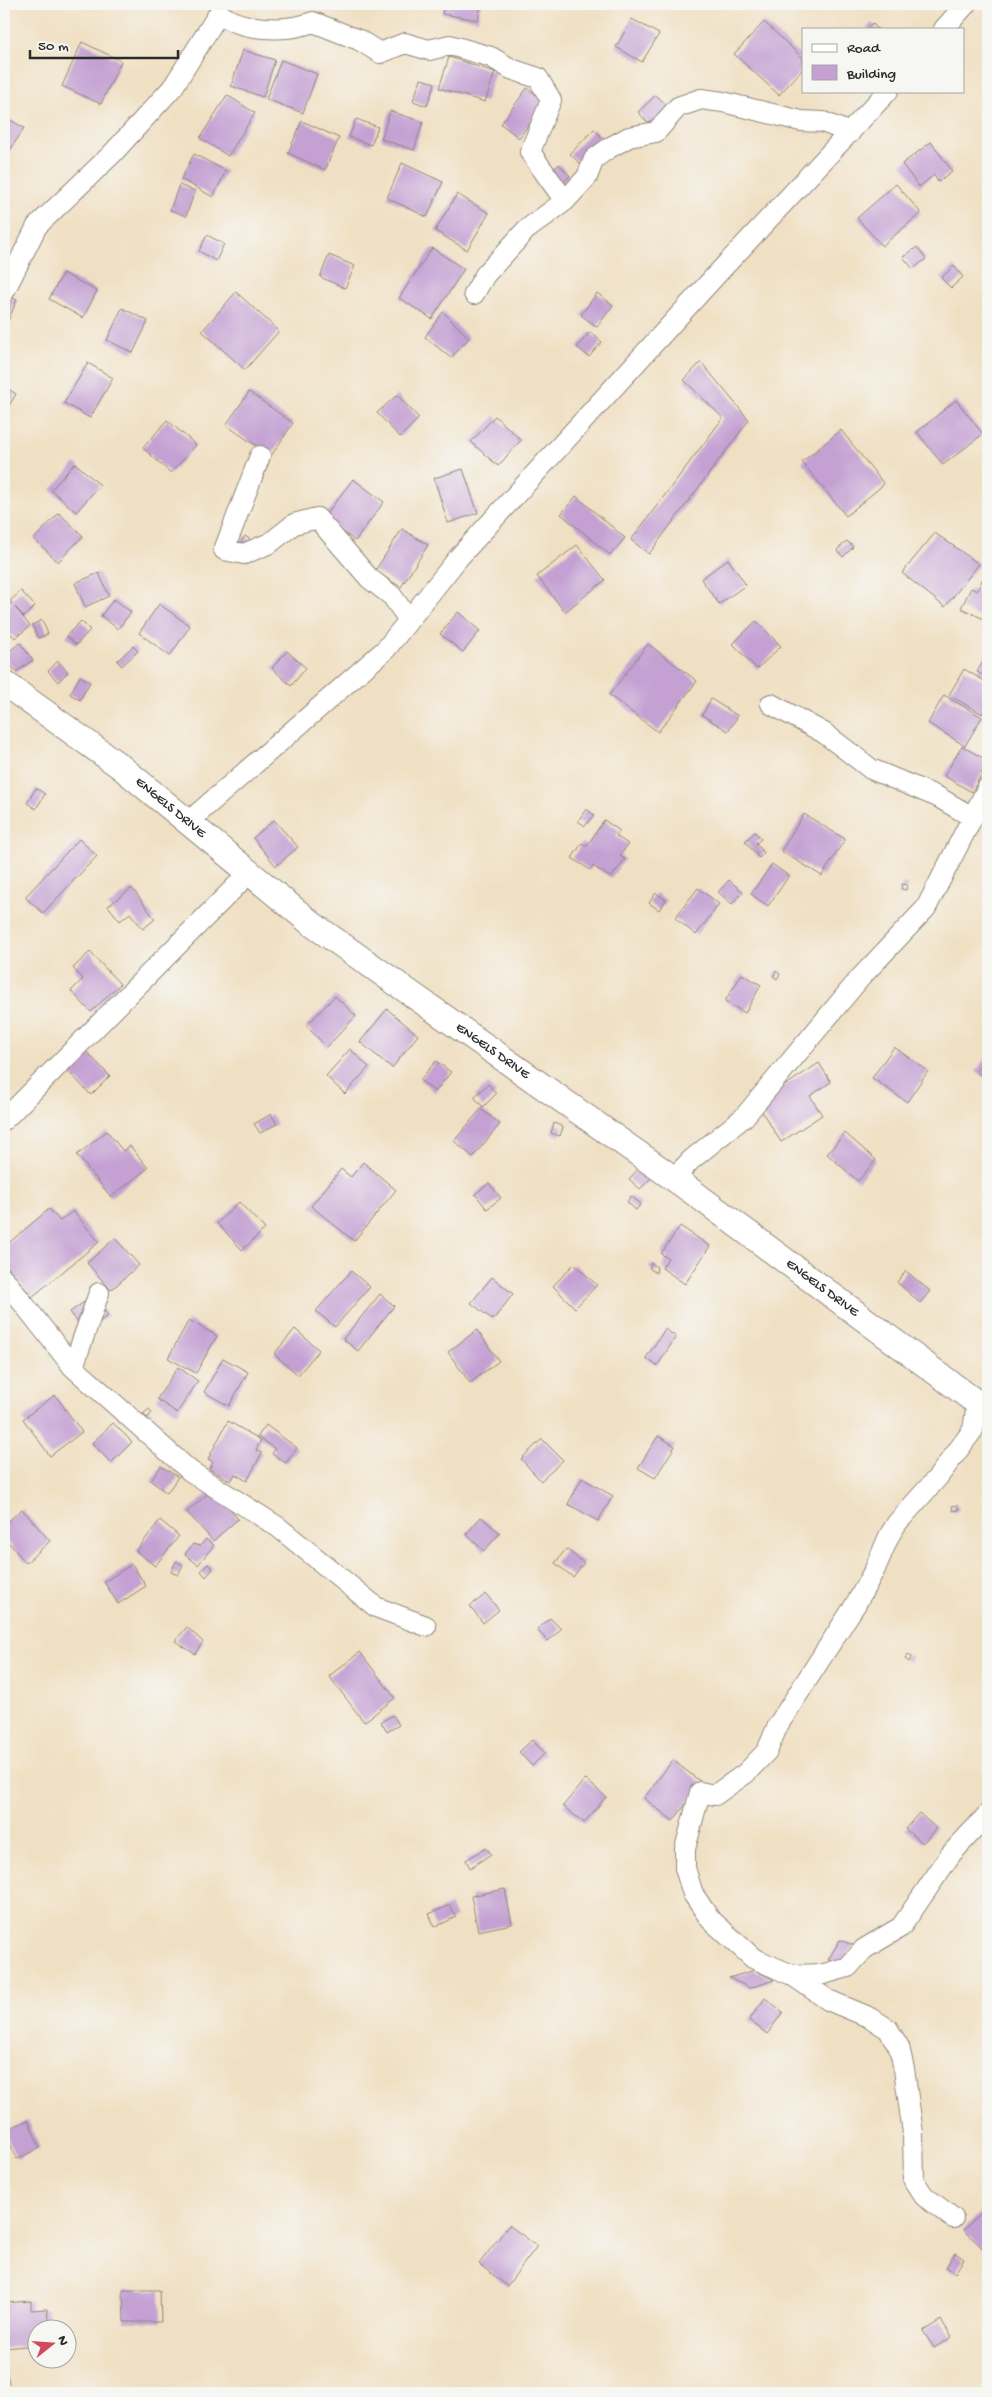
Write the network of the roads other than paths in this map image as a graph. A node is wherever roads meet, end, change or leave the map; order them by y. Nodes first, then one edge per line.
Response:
1 (966, 4) edge
2 (945, 28) edge
3 (887, 92) edge
4 (850, 133) junction
5 (565, 201) junction
6 (4, 292) edge
7 (474, 294) dead end
8 (260, 456) dead end
9 (409, 620) junction
10 (4, 683) edge
11 (771, 704) dead end
12 (988, 787) edge
13 (972, 817) junction
14 (187, 823) junction
15 (249, 874) junction
16 (4, 1120) edge
17 (674, 1178) junction
18 (4, 1279) edge
19 (99, 1293) dead end
20 (73, 1367) junction
21 (982, 1407) edge
22 (426, 1626) dead end
23 (988, 1814) edge
24 (792, 1975) junction
25 (953, 2218) dead end

1 - 2 street
3 - 4 street
4 - 5 street
4 - 9 street
5 - 6 street
5 - 7 street
8 - 9 street
9 - 14 street
10 - 14 street, ENGELS DRIVE
11 - 13 street
12 - 13 street
13 - 17 street
14 - 15 street, ENGELS DRIVE
15 - 16 street
15 - 17 street, ENGELS DRIVE
17 - 21 street, ENGELS DRIVE
18 - 20 street
19 - 20 street
20 - 22 street
21 - 24 street
23 - 24 street
24 - 25 street

